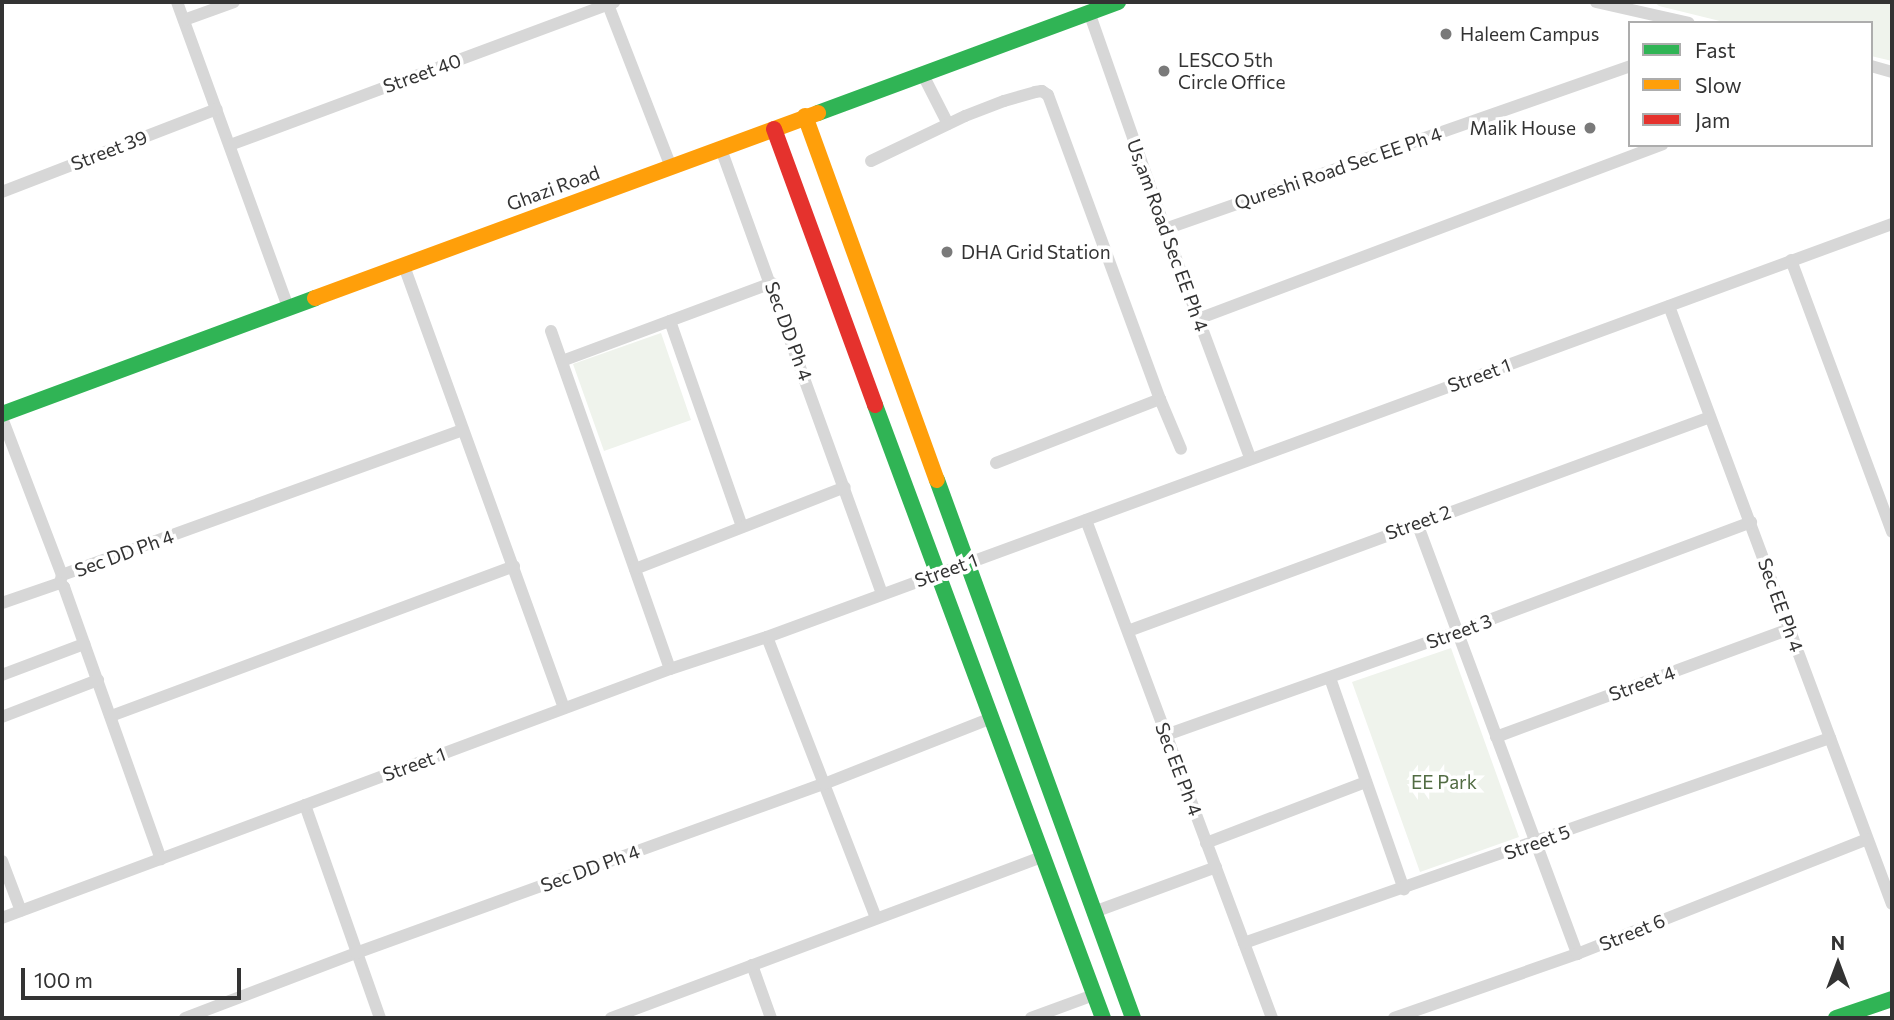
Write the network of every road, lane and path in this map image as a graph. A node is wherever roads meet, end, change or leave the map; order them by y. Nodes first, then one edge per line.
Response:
1 (177, 2) edge
2 (234, 2) edge
3 (1118, 2) edge
4 (1596, 2) edge
5 (610, 3) edge
6 (1619, 5) edge
7 (1082, 10) edge
8 (184, 20) junction
9 (1681, 21) edge
10 (1628, 67) edge
11 (1873, 67) edge
12 (1892, 72) edge
13 (922, 73) junction
14 (217, 109) junction
15 (805, 116) junction
16 (948, 124) junction
17 (774, 129) junction
18 (230, 145) junction
19 (1657, 147) edge
20 (721, 149) junction
21 (871, 161) dead end
22 (671, 167) junction
23 (2, 191) edge
24 (1892, 224) edge
25 (1165, 229) junction
26 (1791, 260) junction
27 (404, 266) junction
28 (772, 283) junction
29 (1670, 306) junction
30 (289, 309) junction
31 (1198, 319) junction
32 (670, 321) junction
33 (551, 331) dead end
34 (562, 361) junction
35 (1160, 399) junction
36 (2, 416) edge
37 (1710, 417) junction
38 (463, 430) junction
39 (1181, 449) dead end
40 (1250, 457) junction
41 (996, 463) dead end
42 (845, 487) junction
43 (1086, 520) junction
44 (1751, 522) junction
45 (1417, 523) junction
46 (742, 527) junction
47 (1892, 531) edge
48 (966, 563) junction
49 (514, 566) junction
50 (635, 569) junction
51 (936, 573) junction
52 (61, 579) junction
53 (882, 594) junction
54 (2, 603) edge
55 (1789, 629) junction
56 (1128, 631) junction
57 (1457, 632) junction
58 (767, 637) junction
59 (84, 644) junction
60 (670, 669) junction
61 (2, 675) edge
62 (1330, 678) junction
63 (98, 681) junction
64 (564, 708) junction
65 (111, 716) junction
66 (2, 717) edge
67 (989, 719) junction
68 (1166, 735) junction
69 (1496, 737) junction
70 (1830, 738) junction
71 (1366, 782) junction
72 (824, 784) junction
73 (306, 805) junction
74 (1867, 839) junction
75 (1206, 843) junction
76 (1534, 843) junction
77 (1042, 857) junction
78 (161, 859) junction
79 (2, 861) edge
80 (1216, 867) junction
81 (1404, 889) junction
82 (1892, 904) edge
83 (21, 911) junction
84 (1094, 912) junction
85 (2, 918) edge
86 (876, 918) junction
87 (1244, 943) junction
88 (356, 953) junction
89 (1577, 954) junction
90 (752, 965) junction
91 (1094, 995) junction
92 (1892, 999) edge
93 (185, 1018) edge
94 (380, 1018) edge
95 (611, 1018) edge
96 (771, 1018) edge
97 (1031, 1018) edge
98 (1103, 1018) edge
99 (1133, 1018) edge
100 (1272, 1018) edge
101 (1394, 1018) edge
102 (1836, 1018) edge

1 - 8 street
2 - 8 street
3 - 7 street, Ghazi Road
4 - 6 street
5 - 18 street, Street 40
5 - 22 street
6 - 9 street
7 - 13 street, Ghazi Road
7 - 25 street, Us,am Road Sec EE Ph 4
8 - 14 street
10 - 25 street, Qureshi Road Sec EE Ph 4
11 - 12 street
13 - 15 street, Ghazi Road
13 - 16 street
14 - 18 street
14 - 23 street, Street 39
15 - 17 street, Ghazi Road
15 - 48 street
16 - 21 street
16 - 35 street
17 - 20 street, Ghazi Road
17 - 51 street
18 - 30 street
19 - 31 street
20 - 22 street, Ghazi Road
20 - 28 street, Sec DD Ph 4
22 - 27 street, Ghazi Road
24 - 26 street, Street 1
25 - 31 street, Us,am Road Sec EE Ph 4
26 - 29 street, Street 1
26 - 47 street
27 - 30 street, Ghazi Road
27 - 38 street
28 - 32 street
28 - 42 street, Sec DD Ph 4
29 - 37 street, Sec EE Ph 4
29 - 40 street, Street 1
30 - 36 street, Ghazi Road
31 - 40 street, Us,am Road Sec EE Ph 4
32 - 34 street
32 - 46 street
33 - 34 street
34 - 50 street
35 - 39 street
35 - 41 street
36 - 52 street
37 - 44 street, Sec EE Ph 4
37 - 45 street, Street 2
38 - 49 street
38 - 52 street, Sec DD Ph 4
40 - 43 street, Street 1
42 - 46 street
42 - 53 street, Sec DD Ph 4
43 - 48 street, Street 1
43 - 56 street, Sec EE Ph 4
44 - 55 street, Sec EE Ph 4
44 - 57 street, Street 3
45 - 56 street, Street 2
45 - 57 street
46 - 50 street
48 - 51 street, Street 1
48 - 84 street
49 - 64 street
49 - 65 street
50 - 60 street
51 - 53 street, Street 1
51 - 67 street
52 - 54 street, Sec DD Ph 4
52 - 59 street
53 - 58 street, Street 1
55 - 69 street, Street 4
55 - 70 street, Sec EE Ph 4
56 - 68 street, Sec EE Ph 4
57 - 62 street, Street 3
57 - 69 street
58 - 60 street, Street 1
58 - 72 street
59 - 61 street
59 - 63 street
60 - 64 street, Street 1
62 - 68 street, Street 3
62 - 71 street
63 - 65 street
63 - 66 street
64 - 73 street, Street 1
65 - 78 street
67 - 72 street, Sec DD Ph 4
67 - 77 street
68 - 75 street, Sec EE Ph 4
69 - 76 street
70 - 74 street, Sec EE Ph 4
70 - 76 street, Street 5
71 - 75 street
71 - 81 street
72 - 86 street
72 - 88 street, Sec DD Ph 4
73 - 78 street, Street 1
73 - 88 street
74 - 82 street, Sec EE Ph 4
74 - 89 street, Street 6
75 - 80 street, Sec EE Ph 4
76 - 81 street, Street 5
76 - 89 street
77 - 86 street
77 - 91 street
78 - 83 street, Street 1
79 - 83 street
80 - 84 street
80 - 87 street, Sec EE Ph 4
81 - 87 street, Street 5
83 - 85 street, Street 1
84 - 99 street
86 - 90 street
87 - 100 street, Sec EE Ph 4
88 - 93 street, Sec DD Ph 4
88 - 94 street
89 - 101 street, Street 6
90 - 95 street
90 - 96 street
91 - 97 street
91 - 98 street
92 - 102 street

